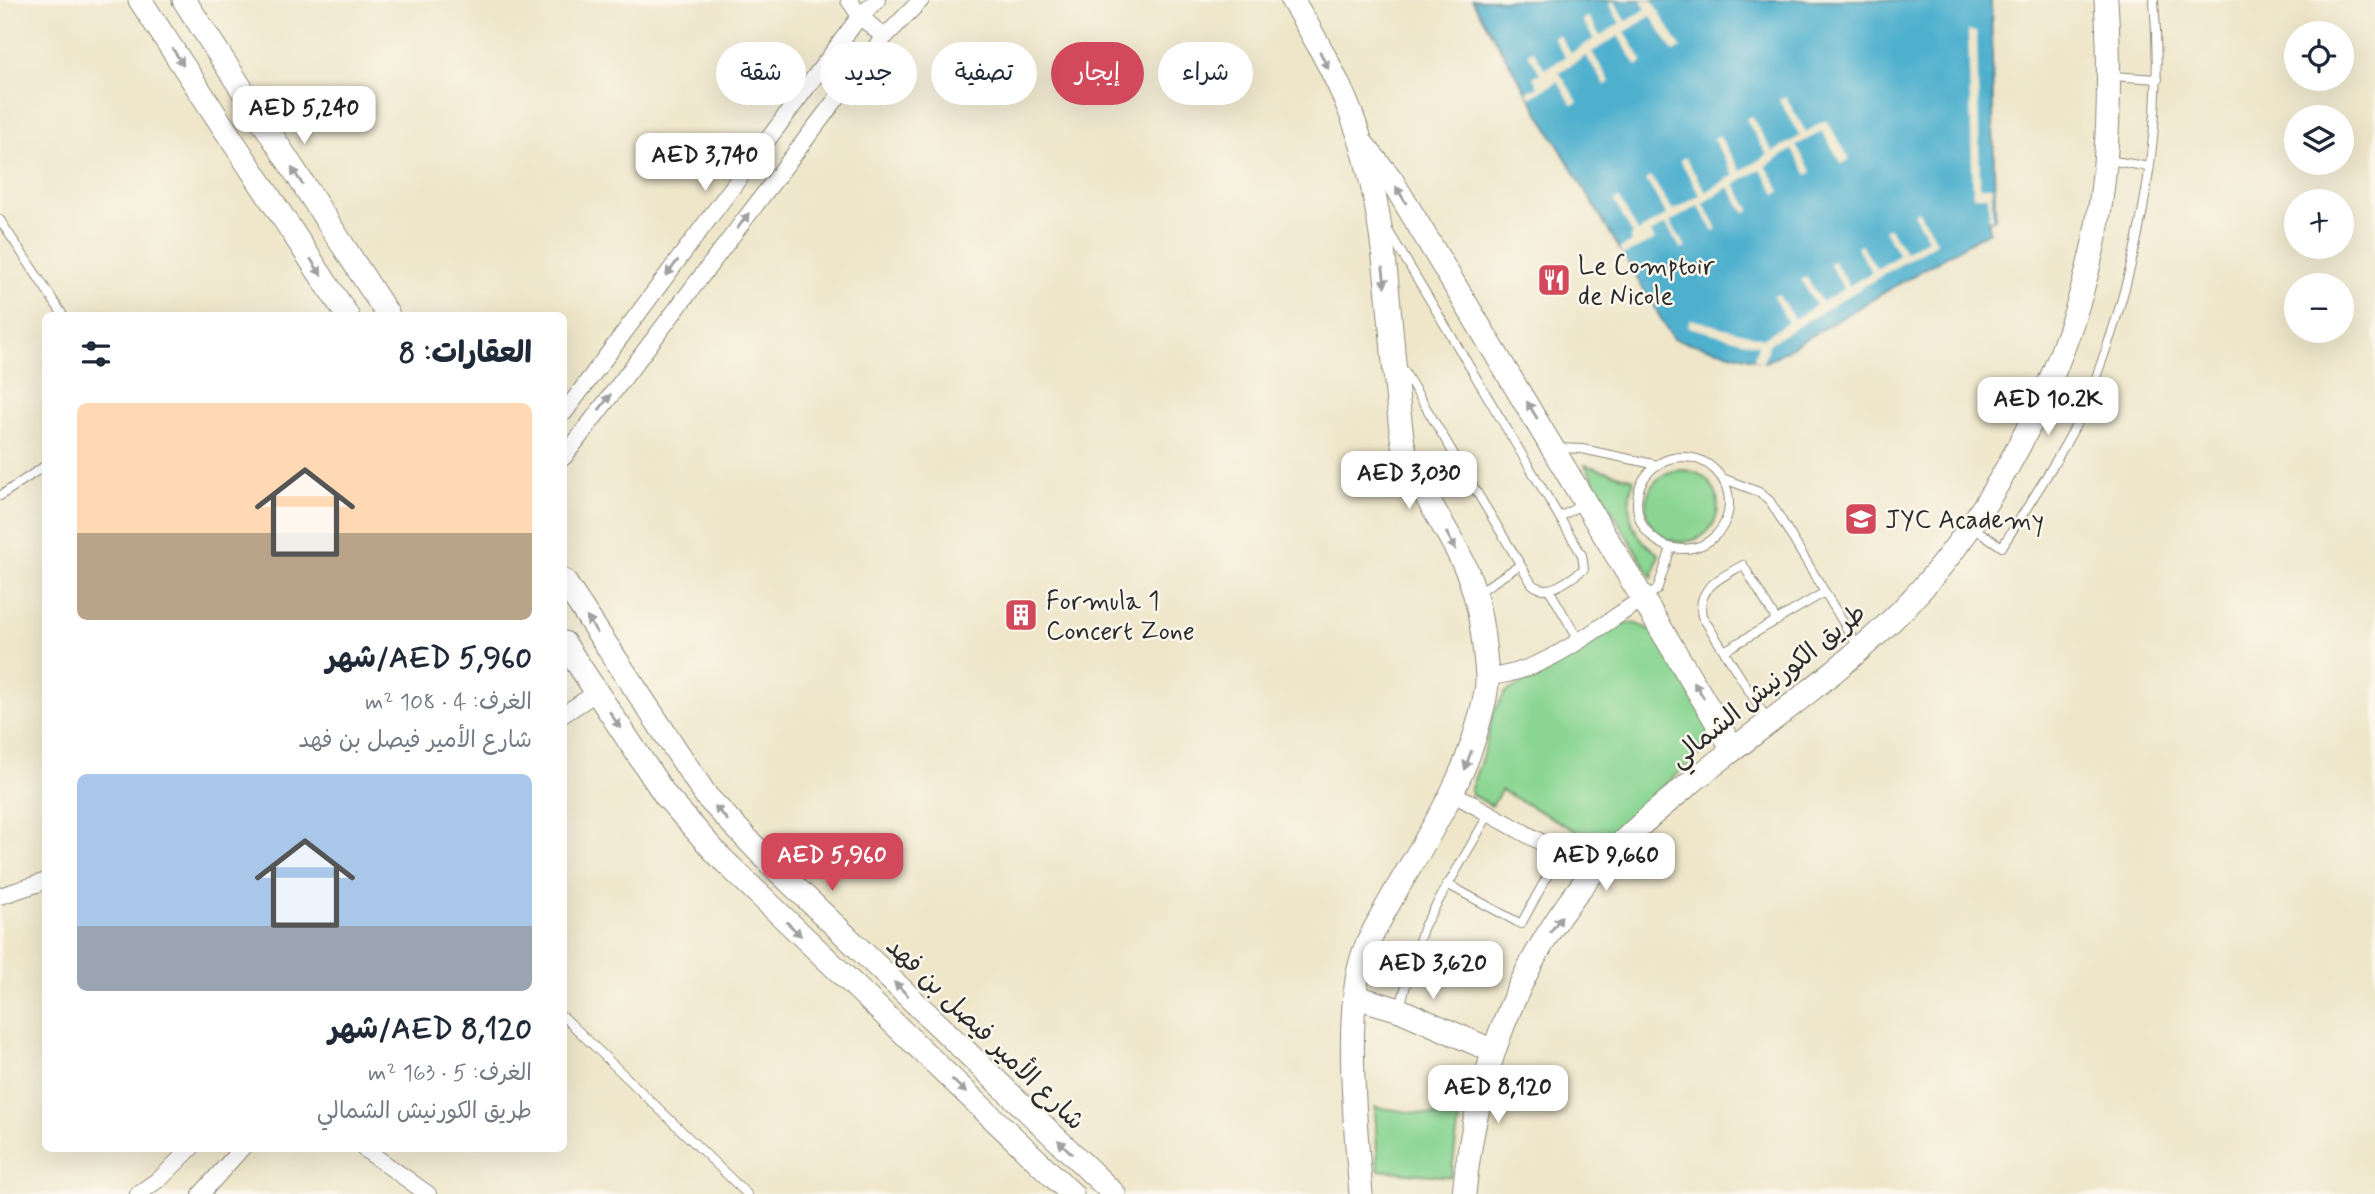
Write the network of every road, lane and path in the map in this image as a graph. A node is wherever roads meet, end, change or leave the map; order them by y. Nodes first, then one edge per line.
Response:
1 (140, 0) edge
2 (184, 0) edge
3 (849, 0) edge
4 (877, 0) edge
5 (921, 0) edge
6 (1292, 0) edge
7 (2106, 0) edge
8 (2154, 0) edge
9 (860, 16) junction
10 (884, 37) junction
11 (2109, 76) junction
12 (2158, 79) junction
13 (1360, 140) junction
14 (2106, 159) junction
15 (2150, 167) junction
16 (318, 208) junction
17 (1377, 213) junction
18 (0, 219) edge
19 (289, 225) junction
20 (61, 312) edge
21 (345, 312) edge
22 (386, 312) edge
23 (1393, 352) junction
24 (567, 409) edge
25 (1556, 448) junction
26 (567, 453) edge
27 (1658, 465) junction
28 (42, 468) edge
29 (1722, 478) junction
30 (0, 496) edge
31 (1587, 502) junction
32 (1560, 517) junction
33 (1969, 525) junction
34 (1671, 548) junction
35 (1520, 565) junction
36 (567, 586) edge
37 (1550, 591) junction
38 (1825, 592) junction
39 (1474, 594) junction
40 (1644, 598) junction
41 (1776, 621) junction
42 (1578, 639) junction
43 (567, 647) edge
44 (1724, 650) junction
45 (1860, 650) junction
46 (1487, 677) junction
47 (597, 692) junction
48 (567, 712) edge
49 (1769, 723) junction
50 (1733, 749) junction
51 (1454, 794) junction
52 (1489, 814) junction
53 (1560, 853) junction
54 (1595, 872) junction
55 (42, 882) edge
56 (1447, 884) junction
57 (0, 896) edge
58 (1356, 997) junction
59 (1400, 1010) junction
60 (567, 1020) edge
61 (1493, 1051) junction
62 (1354, 1090) junction
63 (187, 1152) edge
64 (239, 1152) edge
65 (369, 1152) edge
66 (138, 1194) edge
67 (201, 1194) edge
68 (428, 1194) edge
69 (747, 1194) edge
70 (1072, 1194) edge
71 (1114, 1194) edge
72 (1352, 1194) edge
73 (1361, 1194) edge
74 (1464, 1194) edge

1 -> 19 main road
16 -> 2 main road
3 - 9 street
4 - 9 street
5 - 10 street
6 -> 13 main road
7 - 11 main road, طريق الكورنيش الشمالي
8 - 12 lane
9 - 10 street
9 -> 24 street
26 -> 10 street
11 - 12 lane
11 - 14 main road, طريق الكورنيش الشمالي
12 - 15 lane
13 - 17 main road
25 -> 13 main road
14 - 15 lane
14 - 33 main road, طريق الكورنيش الشمالي
15 - 33 lane
16 - 19 main road
16 - 22 main road
17 -> 23 main road
17 - 32 lane
18 - 20 lane
19 -> 21 main road
23 - 35 lane
23 -> 39 main road
25 - 27 lane
25 - 31 main road
27 - 29 lane
27 - 34 lane
28 - 30 lane
29 - 34 lane
29 - 38 lane
31 - 32 lane
31 - 40 main road
32 - 37 lane
33 - 45 main road, طريق الكورنيش الشمالي
34 - 40 lane
35 - 37 lane
35 - 39 lane
71 -> 36 main road, شارع الأمير فيصل بن فهد
37 - 42 lane
38 - 41 lane
38 - 45 lane
39 - 46 main road
40 - 42 street
50 -> 40 main road
41 - 44 lane
41 - 44 lane
42 - 46 street
43 - 47 main road
44 - 49 lane
45 - 49 main road, طريق الكورنيش الشمالي
46 -> 51 main road
47 - 48 street
47 -> 70 main road
49 - 50 main road, طريق الكورنيش الشمالي
50 - 54 main road, طريق الكورنيش الشمالي
51 - 52 street
51 - 58 main road
52 - 53 street
52 - 56 lane
53 - 54 street
53 - 56 lane
61 -> 54 main road, طريق الكورنيش الشمالي
55 - 57 street
56 - 59 lane
58 - 59 main road
58 - 62 main road
59 - 61 main road
60 - 69 lane
61 - 74 main road, طريق الكورنيش الشمالي
62 - 72 main road
62 - 73 main road
63 - 66 street
64 - 67 street
65 - 68 street

